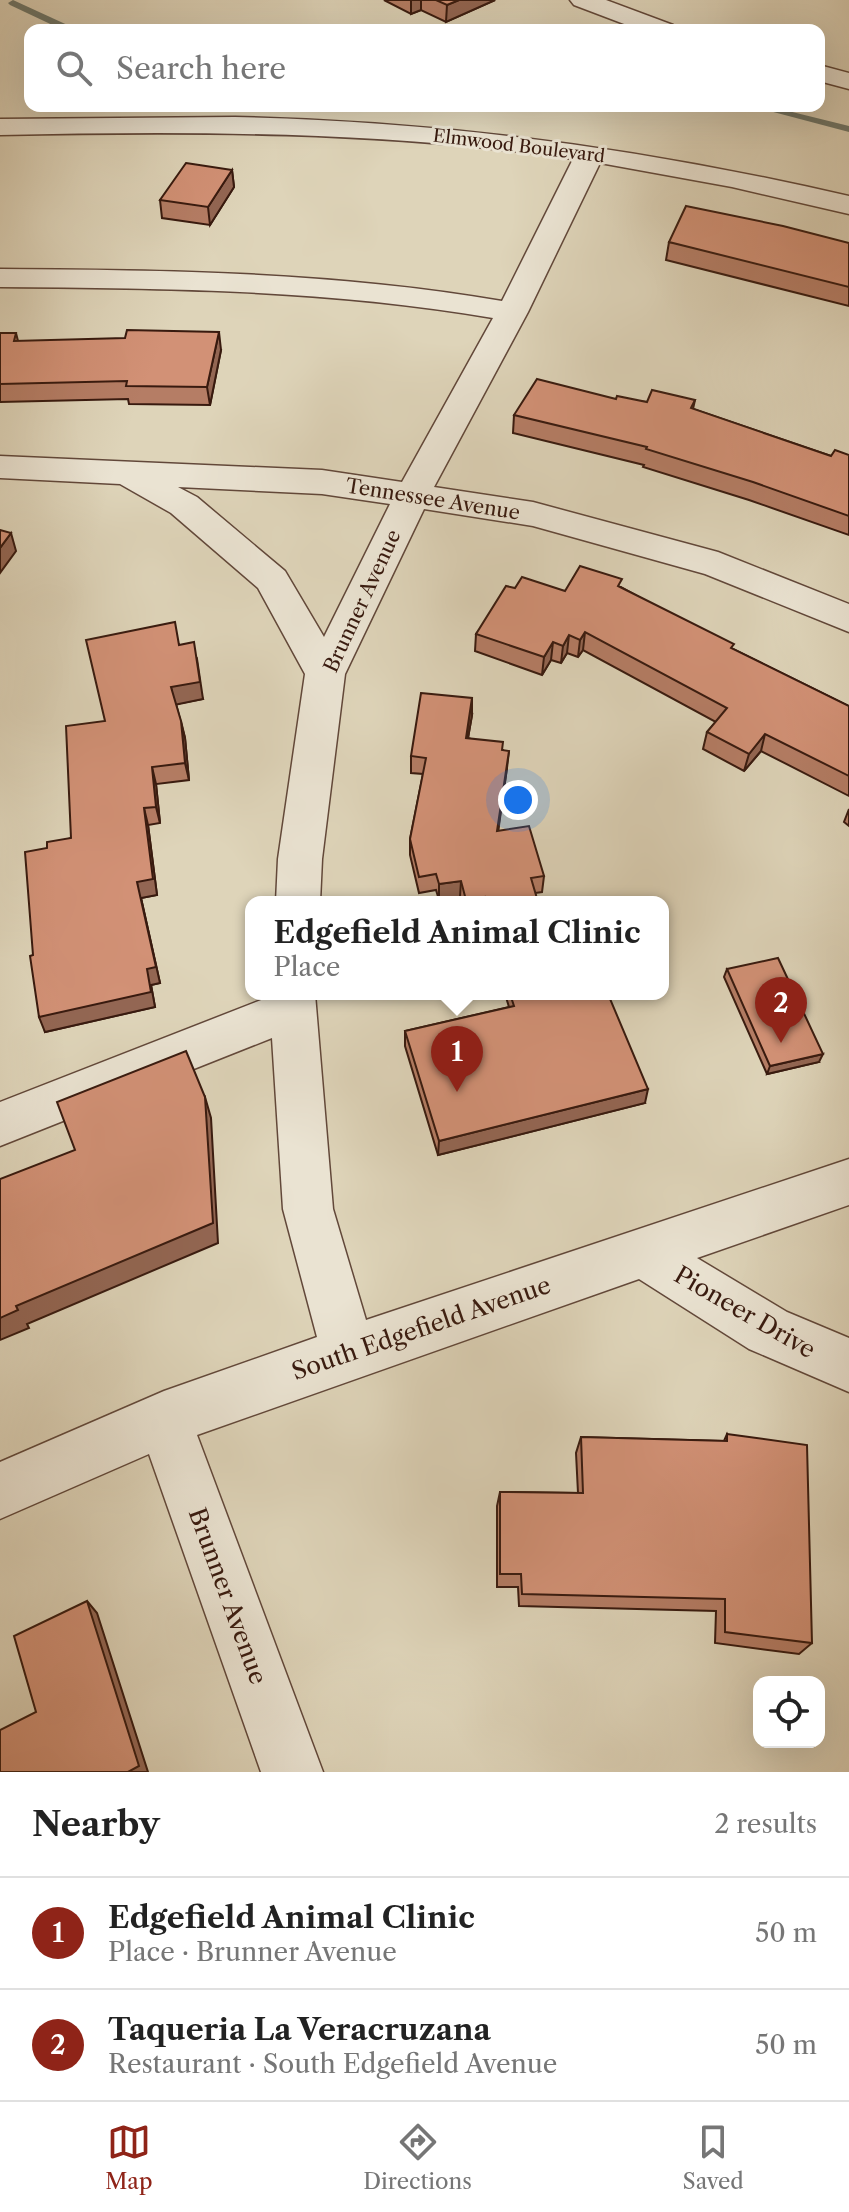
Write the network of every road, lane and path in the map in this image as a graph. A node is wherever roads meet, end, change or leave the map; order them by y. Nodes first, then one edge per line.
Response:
1 (583, 0) edge
2 (648, 24) edge
3 (825, 75) edge
4 (849, 81) edge
5 (3, 122) edge
6 (590, 154) junction
7 (849, 205) edge
8 (0, 278) edge
9 (512, 312) junction
10 (0, 467) edge
11 (120, 470) junction
12 (413, 494) junction
13 (849, 619) edge
14 (325, 674) junction
15 (298, 896) edge
16 (292, 1002) edge
17 (0, 1124) edge
18 (849, 1182) edge
19 (644, 1252) junction
20 (348, 1353) junction
21 (849, 1365) edge
22 (164, 1419) junction
23 (0, 1491) edge
24 (292, 1772) edge

1 - 2 street
3 - 4 street
5 - 6 street, Elmwood Boulevard
6 - 7 street, Elmwood Boulevard
6 - 9 street, Brunner Avenue
8 - 9 street
9 - 12 street, Brunner Avenue
10 - 11 street, Tennessee Avenue
11 - 12 street, Tennessee Avenue
11 - 14 street
12 - 13 street, Tennessee Avenue
12 - 14 street, Brunner Avenue
14 - 15 street, Brunner Avenue
16 - 17 street
16 - 20 street
18 - 19 street, South Edgefield Avenue
19 - 20 street, South Edgefield Avenue
19 - 21 street, Pioneer Drive
20 - 22 street, South Edgefield Avenue
22 - 23 street, South Edgefield Avenue
22 - 24 street, Brunner Avenue

